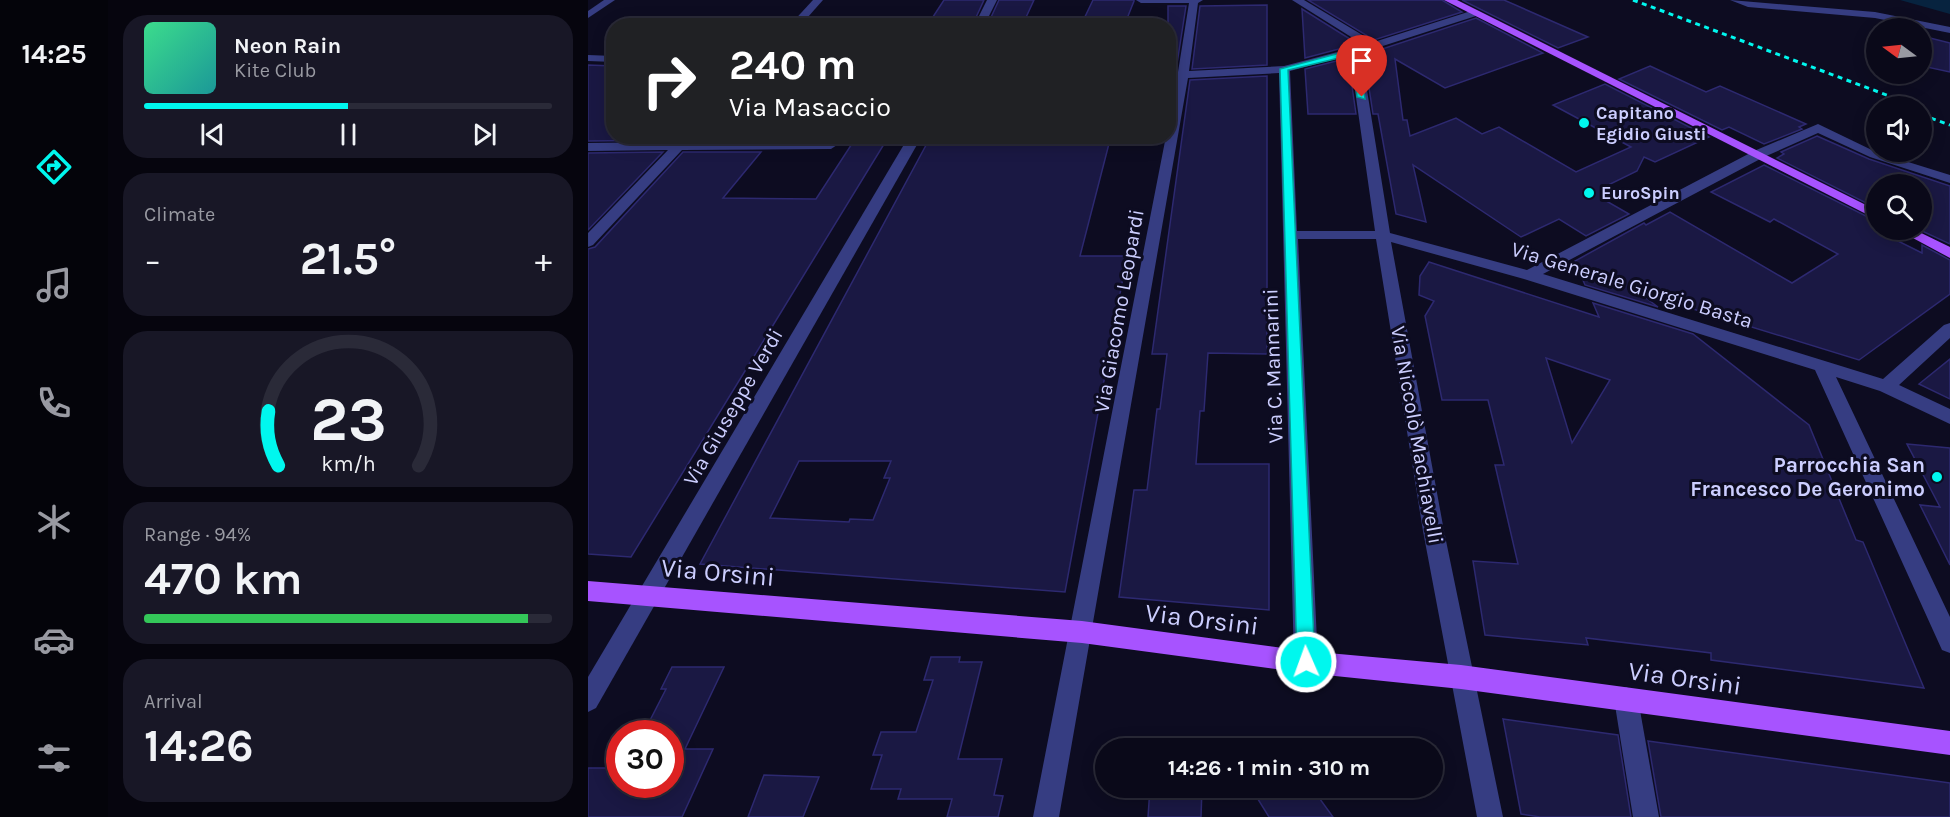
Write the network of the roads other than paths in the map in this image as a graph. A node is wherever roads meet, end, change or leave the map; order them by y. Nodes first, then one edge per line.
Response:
1 (610, 0) edge
2 (818, 0) edge
3 (993, 0) edge
4 (1141, 0) edge
5 (1196, 0) edge
6 (1297, 0) edge
7 (1449, 0) edge
8 (1735, 0) edge
9 (1475, 13) junction
10 (588, 15) edge
11 (801, 18) edge
12 (983, 18) edge
13 (1950, 30) edge
14 (1363, 48) junction
15 (588, 58) edge
16 (606, 58) edge
17 (1284, 69) junction
18 (1176, 76) edge
19 (681, 144) edge
20 (911, 144) edge
21 (1165, 144) edge
22 (831, 145) dead end
23 (588, 147) edge
24 (677, 148) junction
25 (1759, 154) junction
26 (1950, 179) edge
27 (1866, 210) edge
28 (1291, 235) junction
29 (1382, 235) junction
30 (1925, 240) edge
31 (588, 242) edge
32 (1950, 253) edge
33 (1529, 275) junction
34 (1950, 329) edge
35 (1821, 364) junction
36 (1886, 386) junction
37 (1950, 417) edge
38 (588, 591) edge
39 (650, 595) junction
40 (1082, 632) junction
41 (1950, 642) edge
42 (1306, 662) junction
43 (1461, 677) junction
44 (1626, 699) junction
45 (588, 700) edge
46 (1950, 743) edge
47 (1046, 817) edge
48 (1490, 817) edge
49 (1646, 817) edge

1 - 10 street
2 - 11 street
3 - 12 street
4 - 5 street
5 - 18 street, Via Giacomo Leopardi
6 - 14 street
7 - 9 main road
8 - 13 street
9 - 14 street
9 - 25 main road
14 - 17 street
14 - 29 street, Via Niccolò Machiavelli
15 - 16 street
17 - 18 street
17 - 28 street, Via C. Mannarini
19 - 24 street
20 - 39 street, Via Giuseppe Verdi
21 - 40 street, Via Giacomo Leopardi
22 - 24 street
23 - 24 street
24 - 31 street
25 - 26 street
25 - 27 main road
25 - 33 street
28 - 29 street, Via Generale Giorgio Basta
28 - 42 street, Via C. Mannarini
29 - 33 street, Via Generale Giorgio Basta
29 - 43 street, Via Niccolò Machiavelli
30 - 32 main road
33 - 35 street, Via Generale Giorgio Basta
34 - 36 street
35 - 36 street, Via Generale Giorgio Basta
35 - 41 street
36 - 37 street, Via Generale Giorgio Basta
38 - 39 main road, Via Orsini
39 - 40 main road, Via Orsini
39 - 45 street, Via Giuseppe Verdi
40 - 42 main road, Via Orsini
40 - 47 street, Via Giacomo Leopardi
42 - 43 main road, Via Orsini
43 - 44 main road, Via Orsini
43 - 48 street, Via Niccolò Machiavelli
44 - 46 main road, Via Orsini
44 - 49 street

